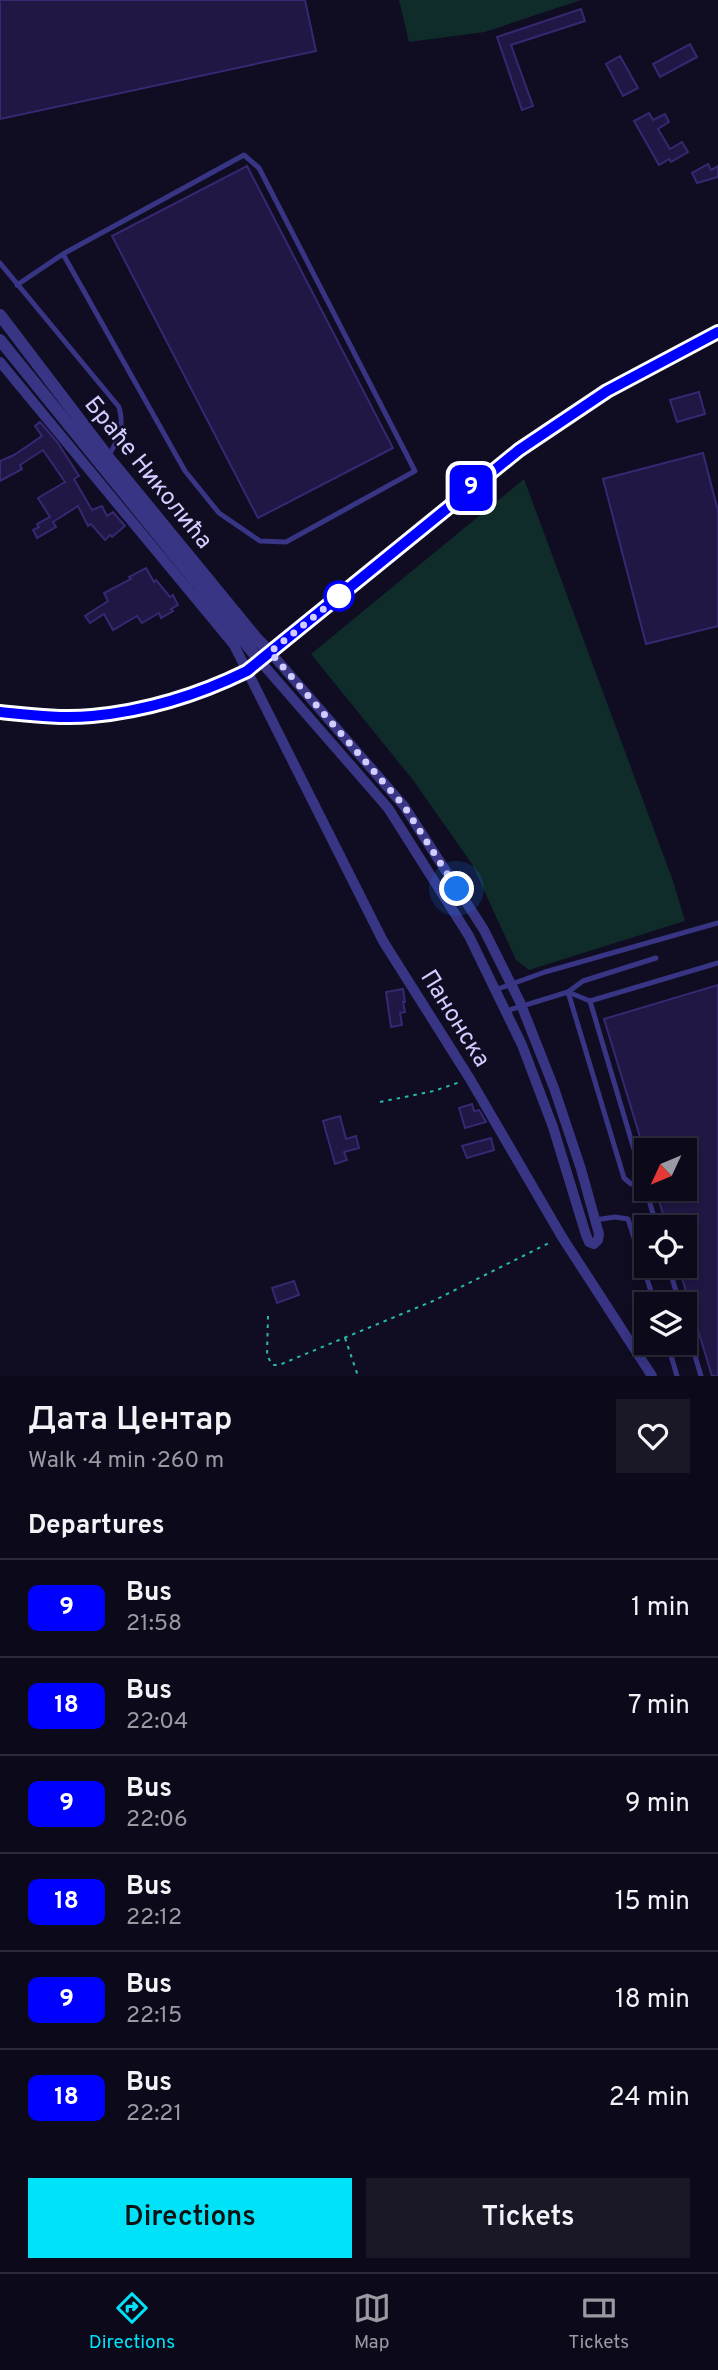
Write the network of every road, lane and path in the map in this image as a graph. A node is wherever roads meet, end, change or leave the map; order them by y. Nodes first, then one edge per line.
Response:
1 (64, 254) junction
2 (0, 263) edge
3 (17, 285) junction
4 (0, 315) edge
5 (718, 332) edge
6 (0, 340) edge
7 (0, 362) edge
8 (108, 457) junction
9 (265, 656) junction
10 (247, 671) junction
11 (0, 712) edge
12 (718, 923) edge
13 (656, 958) dead end
14 (718, 963) edge
15 (511, 984) junction
16 (495, 990) junction
17 (568, 992) junction
18 (590, 1001) junction
19 (522, 1006) junction
20 (506, 1011) junction
21 (470, 1079) junction
22 (380, 1102) dead end
23 (634, 1150) edge
24 (634, 1183) edge
25 (595, 1220) junction
26 (562, 1237) junction
27 (651, 1292) edge
28 (268, 1316) dead end
29 (345, 1338) junction
30 (671, 1355) edge
31 (695, 1355) edge
32 (358, 1376) edge
33 (652, 1376) edge
34 (677, 1376) edge
35 (701, 1376) edge

1 - 1 lane
1 - 3 lane
2 - 3 lane
3 - 8 lane
4 - 8 street, Браће Николића
5 - 9 street
6 - 9 street, Браће Николића
7 - 10 street, Панонска
8 - 9 street, Браће Николића
9 - 10 street
9 - 15 street
9 - 16 street
10 - 11 street
10 - 21 street, Панонска
12 - 15 lane
13 - 17 lane
14 - 18 lane
15 - 16 lane
15 - 19 street
16 - 20 street
17 - 18 lane
17 - 19 lane
17 - 24 lane
18 - 23 lane
19 - 20 lane
19 - 25 street
20 - 25 street
21 - 22 path
21 - 26 street, Панонска
25 - 27 lane
26 - 29 path
26 - 33 street, Панонска
28 - 29 path
29 - 32 path
30 - 34 lane
31 - 35 lane

